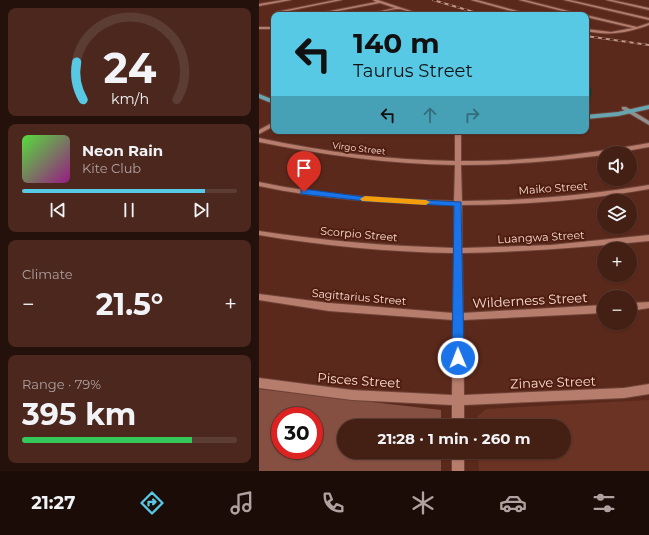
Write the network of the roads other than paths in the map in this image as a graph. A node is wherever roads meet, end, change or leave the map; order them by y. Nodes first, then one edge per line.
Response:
1 (289, 0) edge
2 (340, 0) edge
3 (375, 0) edge
4 (473, 0) edge
5 (497, 0) edge
6 (521, 0) edge
7 (566, 0) edge
8 (608, 0) edge
9 (379, 2) junction
10 (485, 3) junction
11 (260, 4) edge
12 (399, 8) junction
13 (649, 9) edge
14 (278, 12) joint
15 (327, 12) edge
16 (380, 12) edge
17 (411, 12) edge
18 (519, 12) edge
19 (570, 12) edge
20 (589, 17) edge
21 (649, 19) edge
22 (649, 24) edge
23 (259, 28) edge
24 (271, 28) edge
25 (637, 28) junction
26 (589, 30) edge
27 (259, 96) edge
28 (649, 100) edge
29 (271, 101) edge
30 (649, 107) edge
31 (627, 110) junction
32 (589, 117) edge
33 (649, 124) edge
34 (271, 126) edge
35 (259, 132) edge
36 (457, 134) edge
37 (259, 140) edge
38 (649, 145) edge
39 (637, 147) edge
40 (597, 154) edge
41 (457, 164) junction
42 (259, 184) edge
43 (649, 187) edge
44 (458, 204) junction
45 (259, 233) edge
46 (649, 238) edge
47 (458, 252) junction
48 (259, 297) edge
49 (637, 307) edge
50 (648, 307) edge
51 (597, 309) edge
52 (457, 317) junction
53 (259, 383) edge
54 (649, 389) edge
55 (458, 400) junction
56 (458, 419) edge
57 (458, 459) edge
58 (458, 471) edge

1 - 11 street
2 - 14 street
3 - 9 street
4 - 10 street
5 - 10 street
6 - 19 street
7 - 21 street
8 - 13 street
9 - 12 street
9 - 15 street
10 - 18 street
11 - 14 street
12 - 16 street
12 - 17 street
20 - 25 street
22 - 25 street
23 - 24 street
25 - 26 street
27 - 29 main road
28 - 31 main road
30 - 31 main road
31 - 32 main road
31 - 33 main road
34 - 35 street
36 - 41 street
37 - 41 street, Virgo Street
38 - 39 street, Virgo Street
40 - 41 street, Virgo Street
41 - 44 street
42 - 44 street, Maiko Street
43 - 44 street, Maiko Street
44 - 47 street
45 - 47 street, Scorpio Street
46 - 47 street, Luangwa Street
47 - 52 street
48 - 52 street, Sagittarius Street
49 - 50 street
51 - 52 street, Wilderness Street
52 - 55 street
53 - 55 street, Pisces Street
54 - 55 street, Zinave Street
55 - 56 street
57 - 58 street

